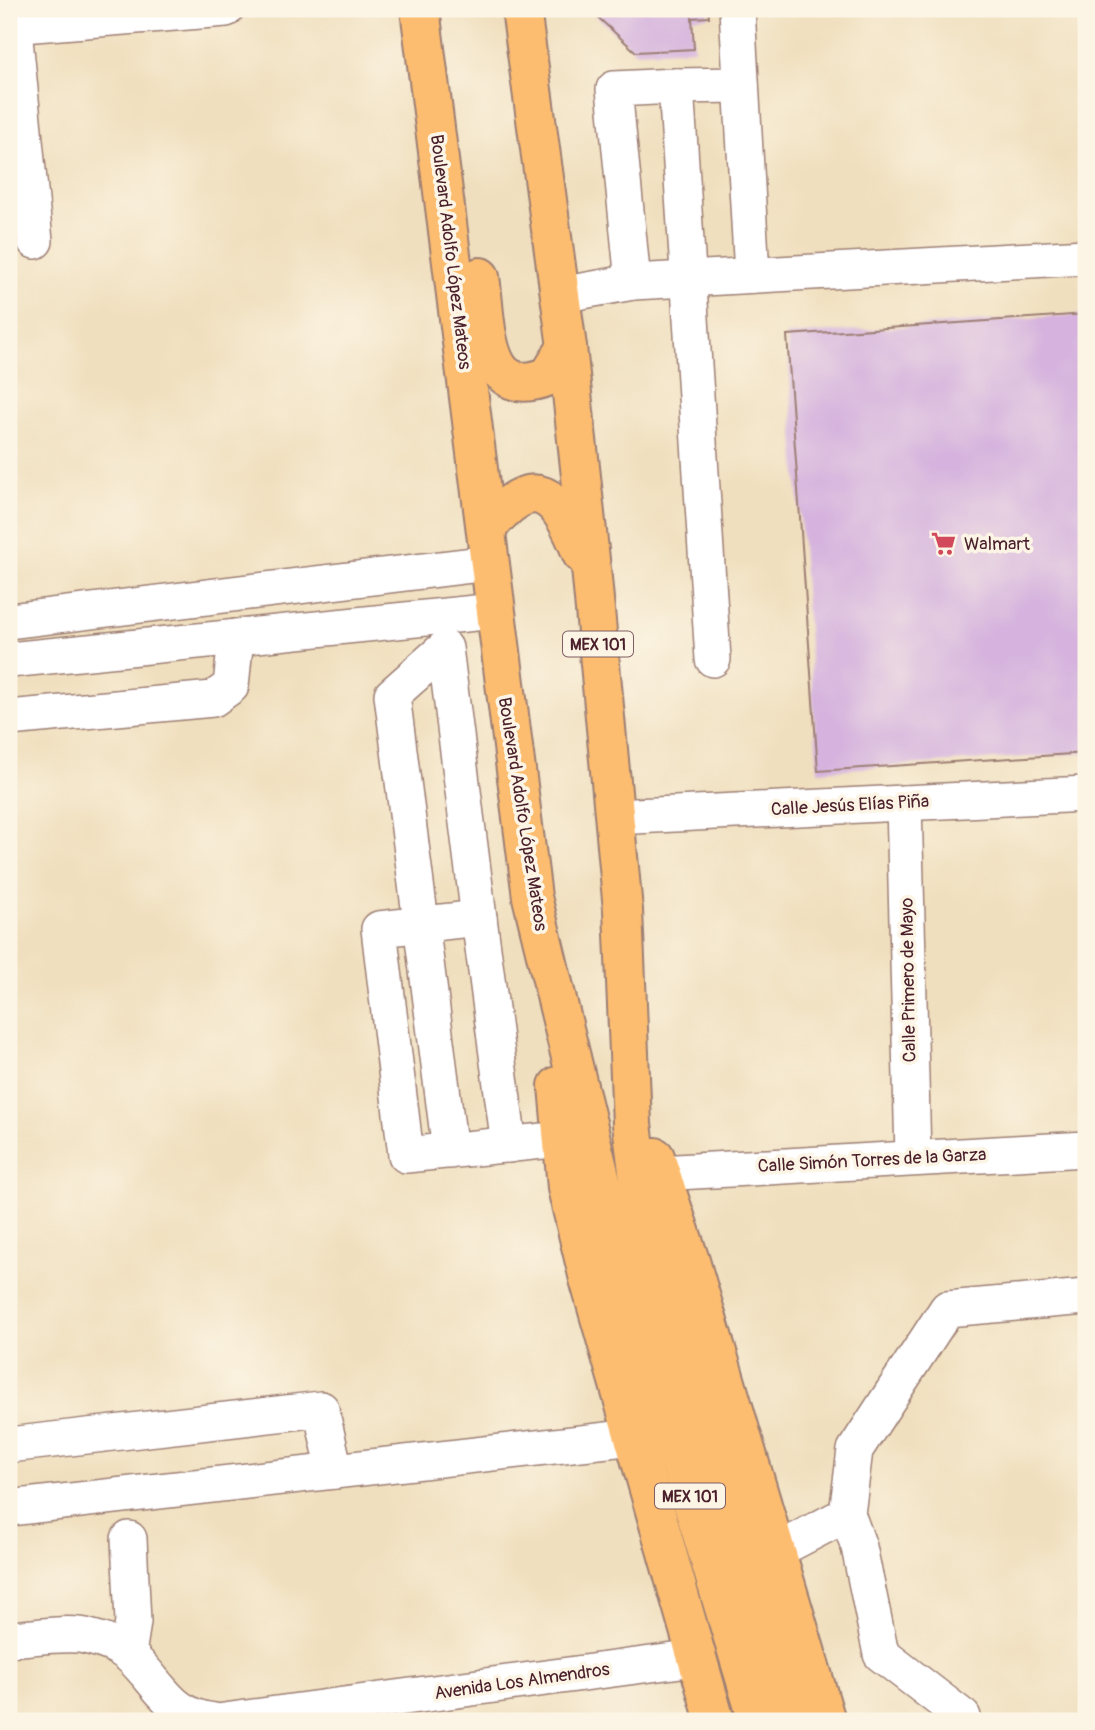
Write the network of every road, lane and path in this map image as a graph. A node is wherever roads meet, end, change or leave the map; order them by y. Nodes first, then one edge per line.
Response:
1 (226, 9) edge
2 (420, 9) edge
3 (521, 9) edge
4 (737, 9) edge
5 (11, 20) edge
6 (741, 85) junction
7 (676, 86) junction
8 (439, 162) junction
9 (35, 241) dead end
10 (1086, 257) edge
11 (752, 275) junction
12 (690, 279) junction
13 (633, 282) junction
14 (561, 296) junction
15 (567, 347) junction
16 (487, 546) junction
17 (592, 578) junction
18 (495, 611) junction
19 (9, 621) edge
20 (236, 637) junction
21 (713, 659) dead end
22 (9, 660) edge
23 (9, 718) edge
24 (1086, 794) edge
25 (904, 803) junction
26 (614, 817) junction
27 (532, 897) junction
28 (479, 918) junction
29 (419, 925) junction
30 (628, 1032) junction
31 (563, 1139) junction
32 (509, 1145) junction
33 (1086, 1149) edge
34 (913, 1157) junction
35 (659, 1173) junction
36 (1086, 1297) edge
37 (634, 1437) junction
38 (9, 1445) edge
39 (335, 1471) junction
40 (9, 1508) edge
41 (847, 1514) junction
42 (129, 1539) dead end
43 (776, 1551) junction
44 (9, 1639) edge
45 (128, 1654) junction
46 (696, 1658) junction
47 (173, 1713) edge
48 (963, 1717) dead end
49 (214, 1721) edge
50 (224, 1721) edge
51 (715, 1721) edge
52 (758, 1721) edge
53 (793, 1721) edge
54 (826, 1721) edge

1 - 5 street
2 - 8 main road, Boulevard Adolfo López Mateos / MEX 101
3 - 14 main road, MEX 101
4 - 6 street
5 - 9 street
6 - 7 street
6 - 11 street
7 - 12 street
7 - 13 street
8 - 15 main road
8 - 16 main road, Boulevard Adolfo López Mateos / MEX 101
10 - 11 street
11 - 12 street
12 - 13 street
12 - 21 street
13 - 14 street
14 - 15 main road, MEX 101
15 - 17 main road, MEX 101
16 - 17 main road
16 - 18 main road, Boulevard Adolfo López Mateos / MEX 101
16 - 19 street
17 - 26 main road, MEX 101
18 - 20 street
18 - 27 main road, Boulevard Adolfo López Mateos / MEX 101
20 - 22 street
20 - 23 street
24 - 25 street, Calle Jesús Elías Piña
25 - 26 street, Calle Jesús Elías Piña
25 - 34 street, Calle Primero de Mayo
26 - 30 main road, MEX 101
27 - 31 main road
27 - 52 main road, Boulevard Adolfo López Mateos / MEX 101
28 - 29 street
28 - 29 street
28 - 32 street
29 - 32 street
30 - 35 main road
30 - 53 main road, MEX 101
31 - 32 street
31 - 37 main road
33 - 34 street, Calle Simón Torres de la Garza
34 - 35 street, Calle Simón Torres de la Garza
35 - 43 main road
36 - 41 street
37 - 39 street
37 - 46 main road
38 - 39 street
39 - 40 street
41 - 43 street
41 - 48 street
42 - 45 street
43 - 54 main road
44 - 45 street
45 - 47 street
46 - 50 street, Avenida Los Almendros
46 - 51 main road
47 - 49 street

